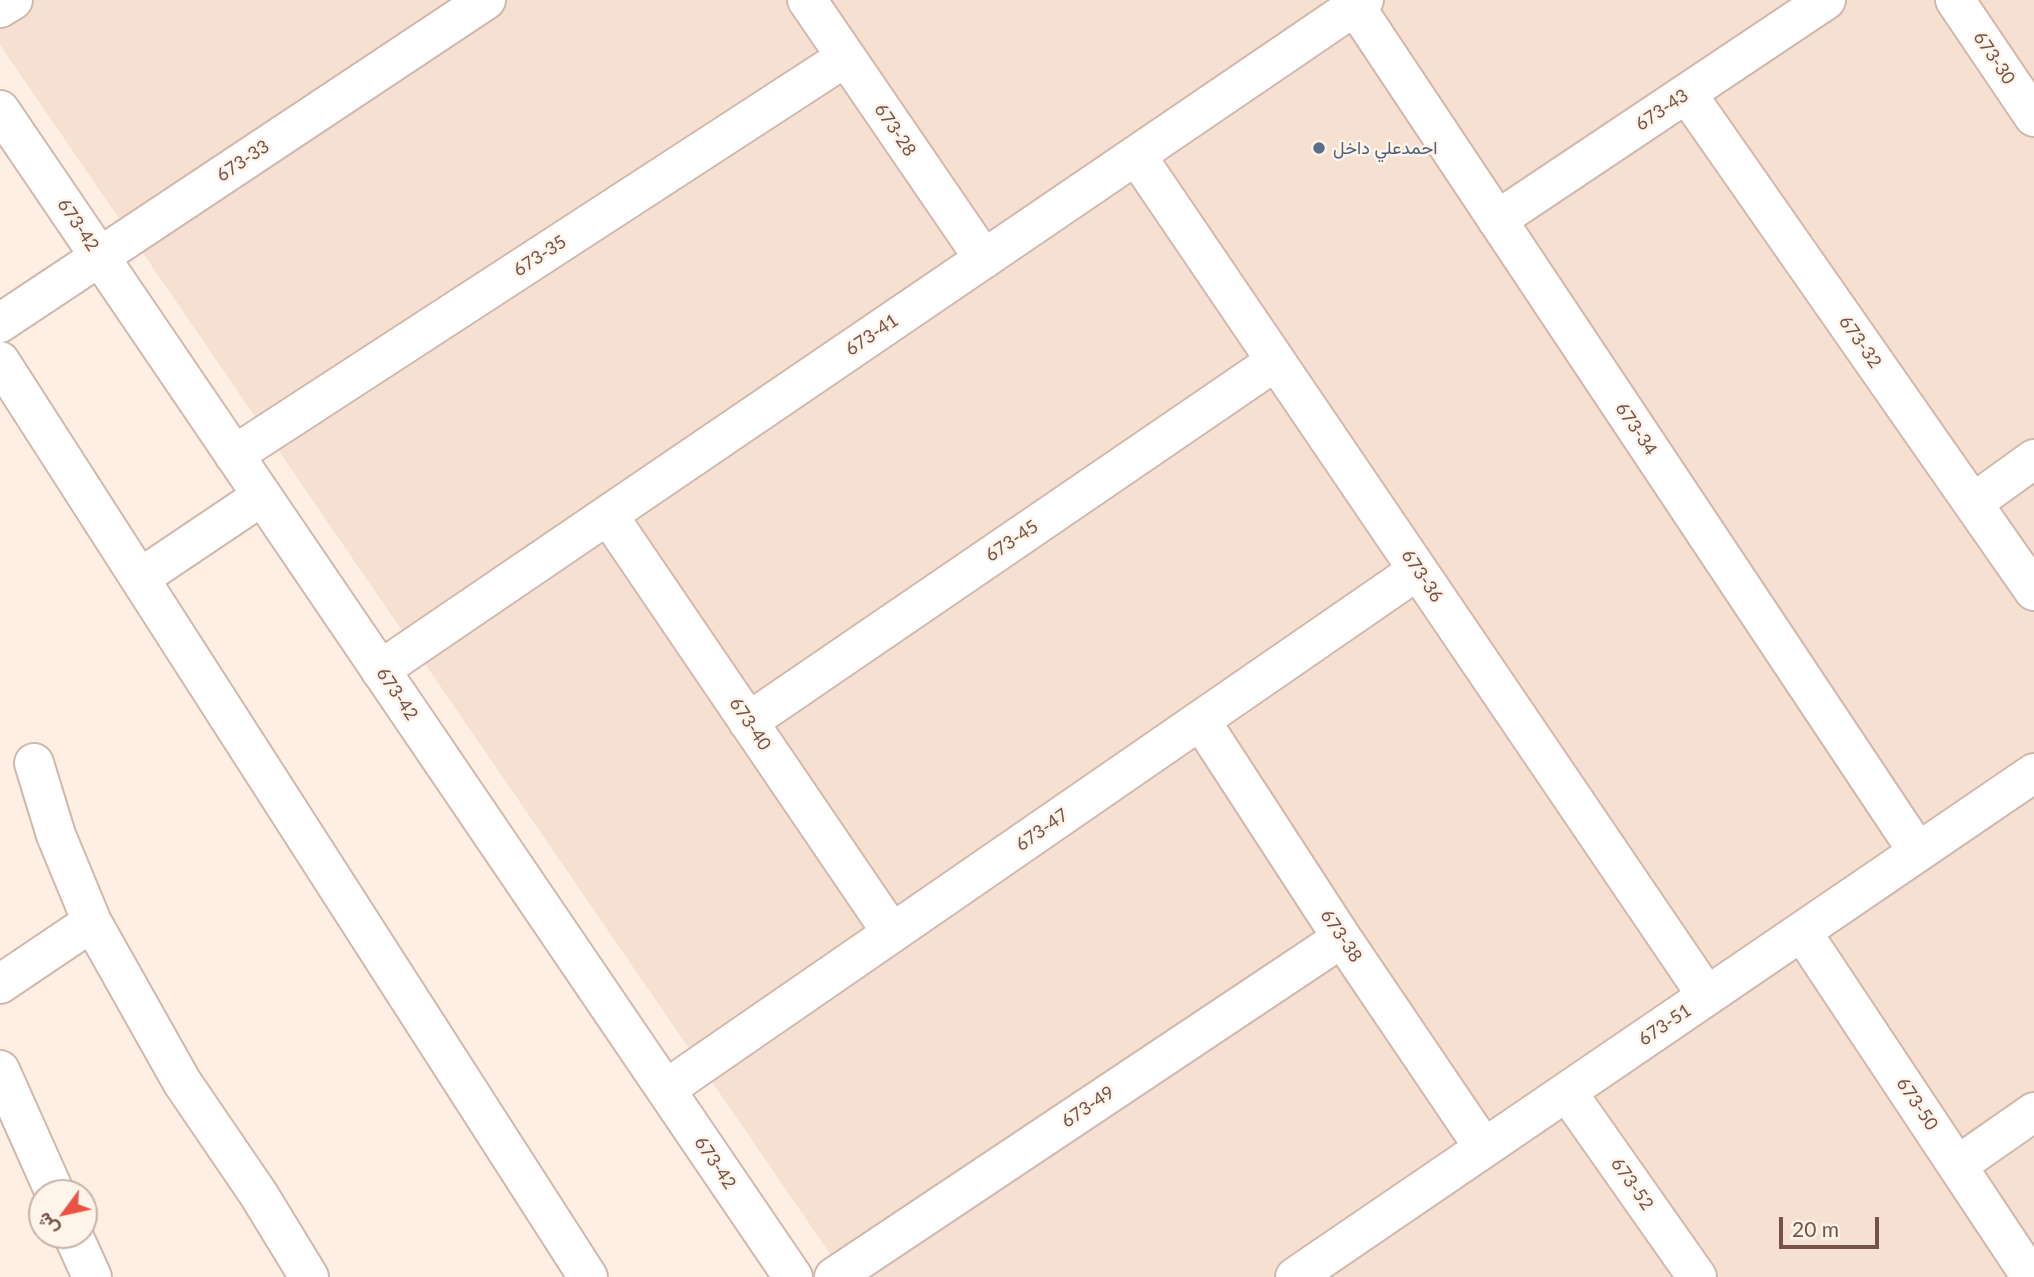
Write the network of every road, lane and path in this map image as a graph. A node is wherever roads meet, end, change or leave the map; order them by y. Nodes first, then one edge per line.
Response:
1 (13, 0) edge
2 (486, 0) edge
3 (807, 0) edge
4 (1826, 0) edge
5 (1955, 0) edge
6 (1360, 3) edge
7 (0, 8) edge
8 (846, 57) junction
9 (1687, 93) junction
10 (0, 110) edge
11 (2034, 117) edge
12 (1136, 156) junction
13 (1497, 220) junction
14 (100, 257) junction
15 (984, 259) junction
16 (0, 323) edge
17 (0, 360) edge
18 (1276, 361) junction
19 (234, 455) junction
20 (2034, 459) edge
21 (262, 496) junction
22 (1973, 503) junction
23 (608, 515) junction
24 (1418, 570) junction
25 (140, 578) junction
26 (2034, 591) edge
27 (380, 670) junction
28 (1201, 721) junction
29 (748, 722) junction
30 (34, 762) dead end
31 (2034, 773) edge
32 (1918, 852) junction
33 (92, 922) junction
34 (1802, 932) junction
35 (892, 933) junction
36 (1342, 937) junction
37 (0, 984) edge
38 (1707, 996) junction
39 (0, 1070) edge
40 (666, 1090) junction
41 (1567, 1092) junction
42 (2034, 1112) edge
43 (1485, 1148) junction
44 (1958, 1166) junction
45 (49, 1179) edge
46 (80, 1249) edge
47 (92, 1277) edge
48 (309, 1277) edge
49 (588, 1277) edge
50 (793, 1277) edge
51 (834, 1277) edge
52 (1295, 1277) edge
53 (1697, 1277) edge
54 (2031, 1277) edge

1 - 7 street
2 - 14 street, 673-33
3 - 8 street, 673-28
4 - 9 street, 673-43
5 - 11 street, 673-30
6 - 12 street, 673-41
6 - 13 street, 673-34
8 - 15 street, 673-28
8 - 19 street, 673-35
9 - 13 street, 673-43
9 - 22 street, 673-32
10 - 14 street, 673-42
12 - 15 street, 673-41
12 - 18 street, 673-36
13 - 32 street, 673-34
14 - 16 street, 673-33
14 - 19 street, 673-42
15 - 23 street, 673-41
17 - 25 street
18 - 24 street, 673-36
18 - 29 street, 673-45
19 - 21 street, 673-42
20 - 22 street
21 - 25 street
21 - 27 street, 673-42
22 - 26 street, 673-32
23 - 27 street, 673-41
23 - 29 street, 673-40
24 - 28 street, 673-47
24 - 38 street, 673-36
25 - 49 street
27 - 40 street, 673-42
28 - 35 street, 673-47
28 - 36 street, 673-38
29 - 35 street, 673-40
30 - 33 street
31 - 32 street, 673-51
32 - 34 street, 673-51
33 - 37 street
33 - 48 street
34 - 38 street, 673-51
34 - 44 street, 673-50
35 - 40 street, 673-47
36 - 43 street, 673-38
36 - 51 street, 673-49
38 - 41 street, 673-51
39 - 45 street
40 - 50 street, 673-42
41 - 43 street, 673-51
41 - 53 street, 673-52
42 - 44 street
43 - 52 street, 673-51
44 - 54 street, 673-50
46 - 47 street

